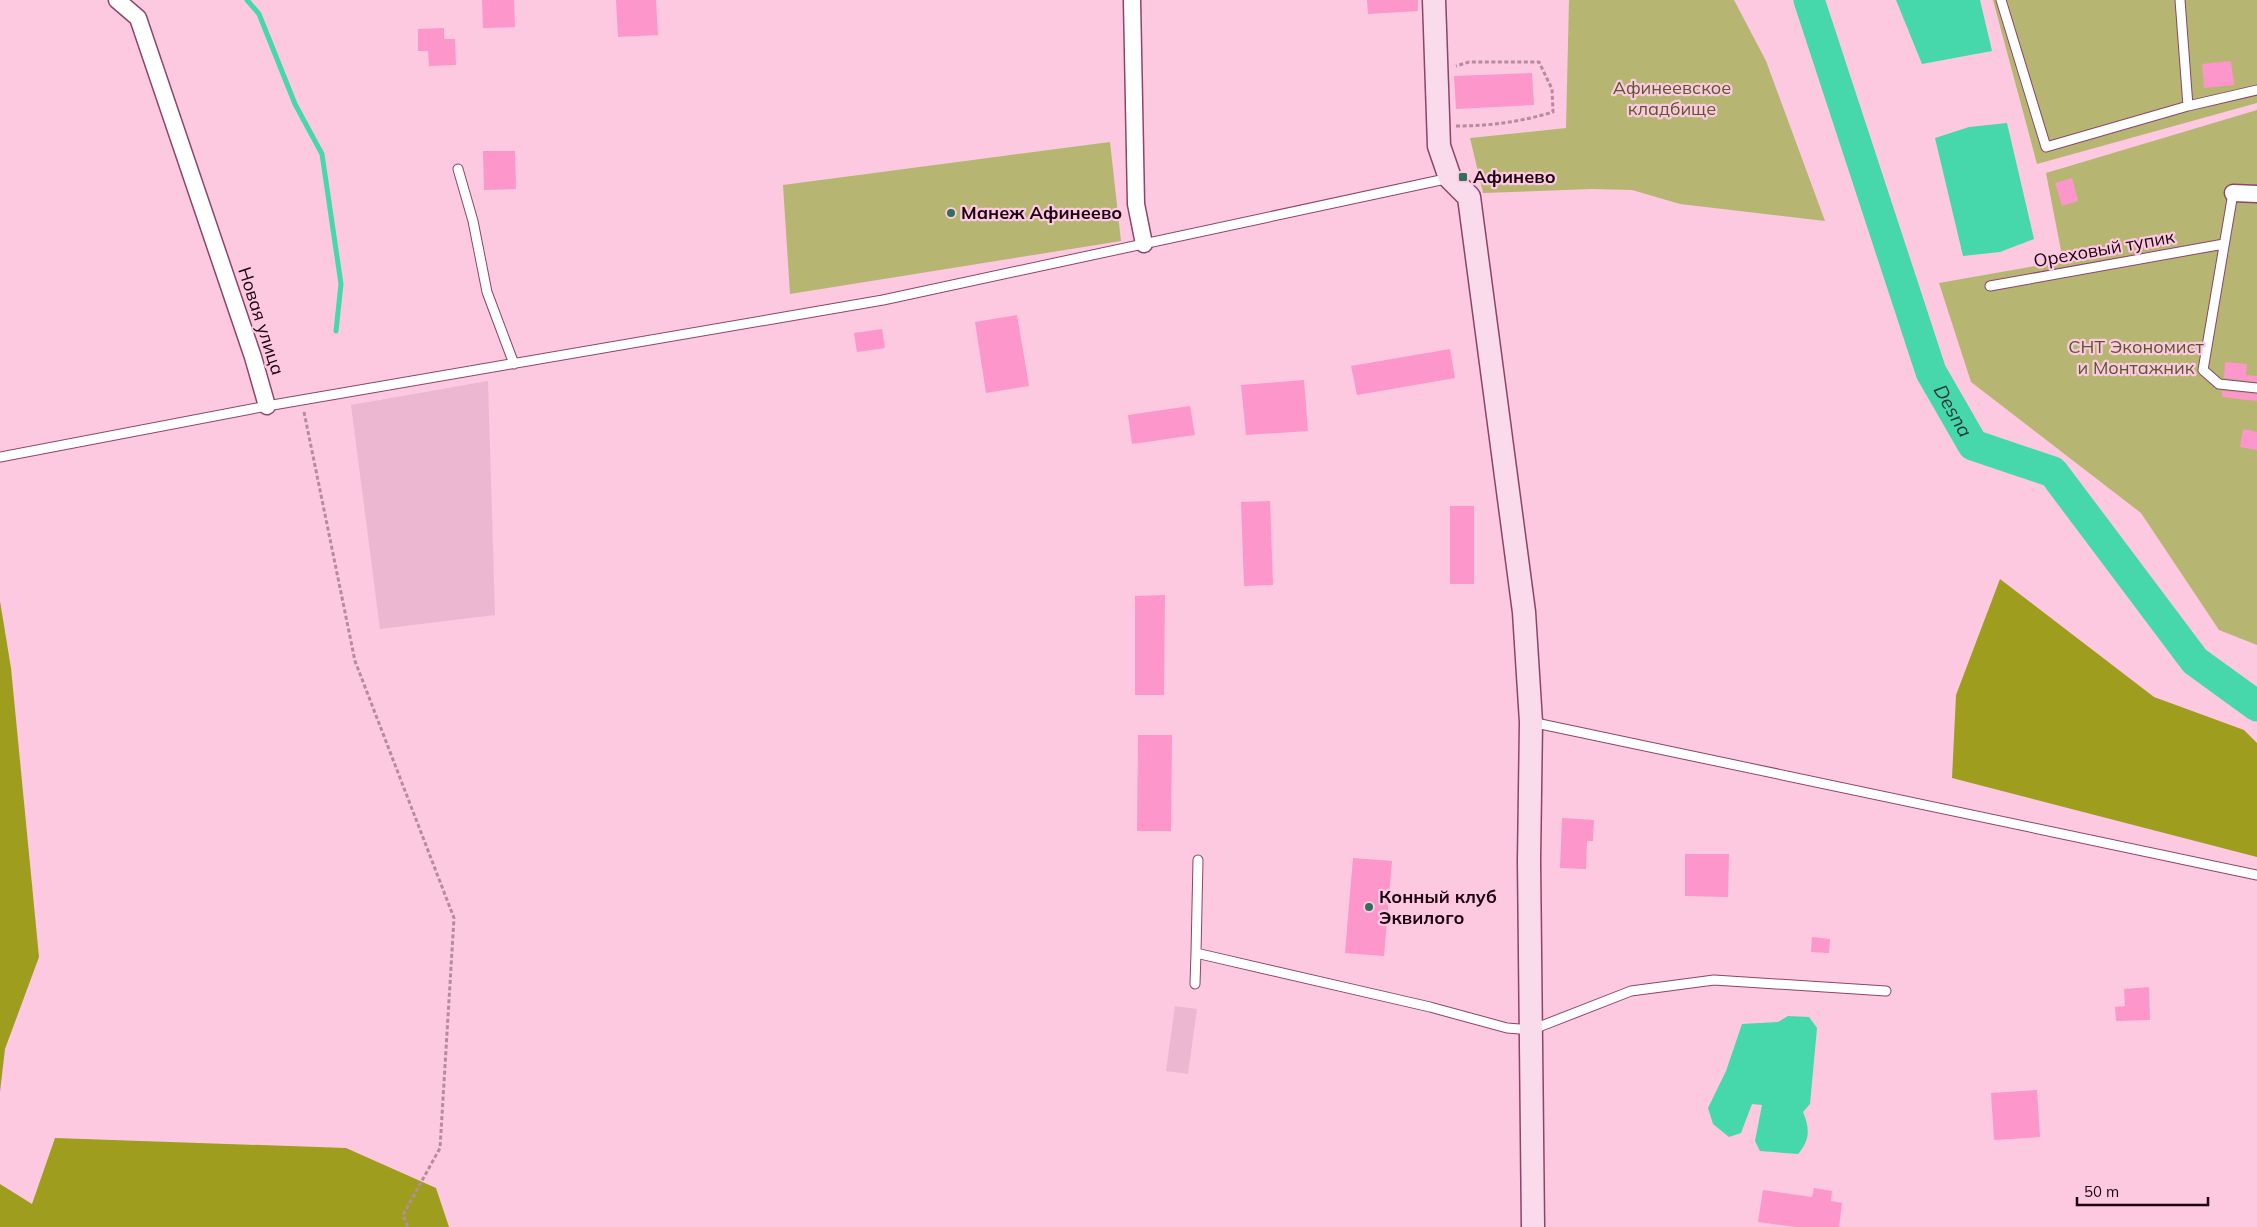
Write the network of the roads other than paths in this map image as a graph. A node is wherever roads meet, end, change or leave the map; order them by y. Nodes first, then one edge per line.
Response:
1 (117, 0) edge
2 (1132, 0) edge
3 (1434, 0) edge
4 (2001, 0) edge
5 (2180, 0) edge
6 (2257, 90) edge
7 (2188, 106) junction
8 (458, 169) dead end
9 (1450, 178) junction
10 (2233, 193) joint
11 (2257, 194) edge
12 (1144, 244) junction
13 (2224, 244) junction
14 (1990, 286) dead end
15 (514, 364) junction
16 (2257, 388) edge
17 (267, 406) junction
18 (0, 457) edge
19 (1531, 722) junction
20 (1198, 860) dead end
21 (2257, 875) edge
22 (1196, 953) junction
23 (1195, 984) dead end
24 (1886, 991) dead end
25 (1531, 1030) junction
26 (1533, 1227) edge

1 - 17 street, Новая улица
2 - 12 street
3 - 9 street
4 - 7 lane
5 - 7 lane
6 - 7 lane
8 - 15 lane
9 - 12 lane
9 - 19 street
10 - 11 street
10 - 13 lane
12 - 15 lane
13 - 14 lane, Ореховый тупик
13 - 16 lane
15 - 17 lane
17 - 18 lane
19 - 21 lane
19 - 25 street
20 - 22 lane
22 - 23 lane
22 - 25 lane
24 - 25 lane
25 - 26 street

